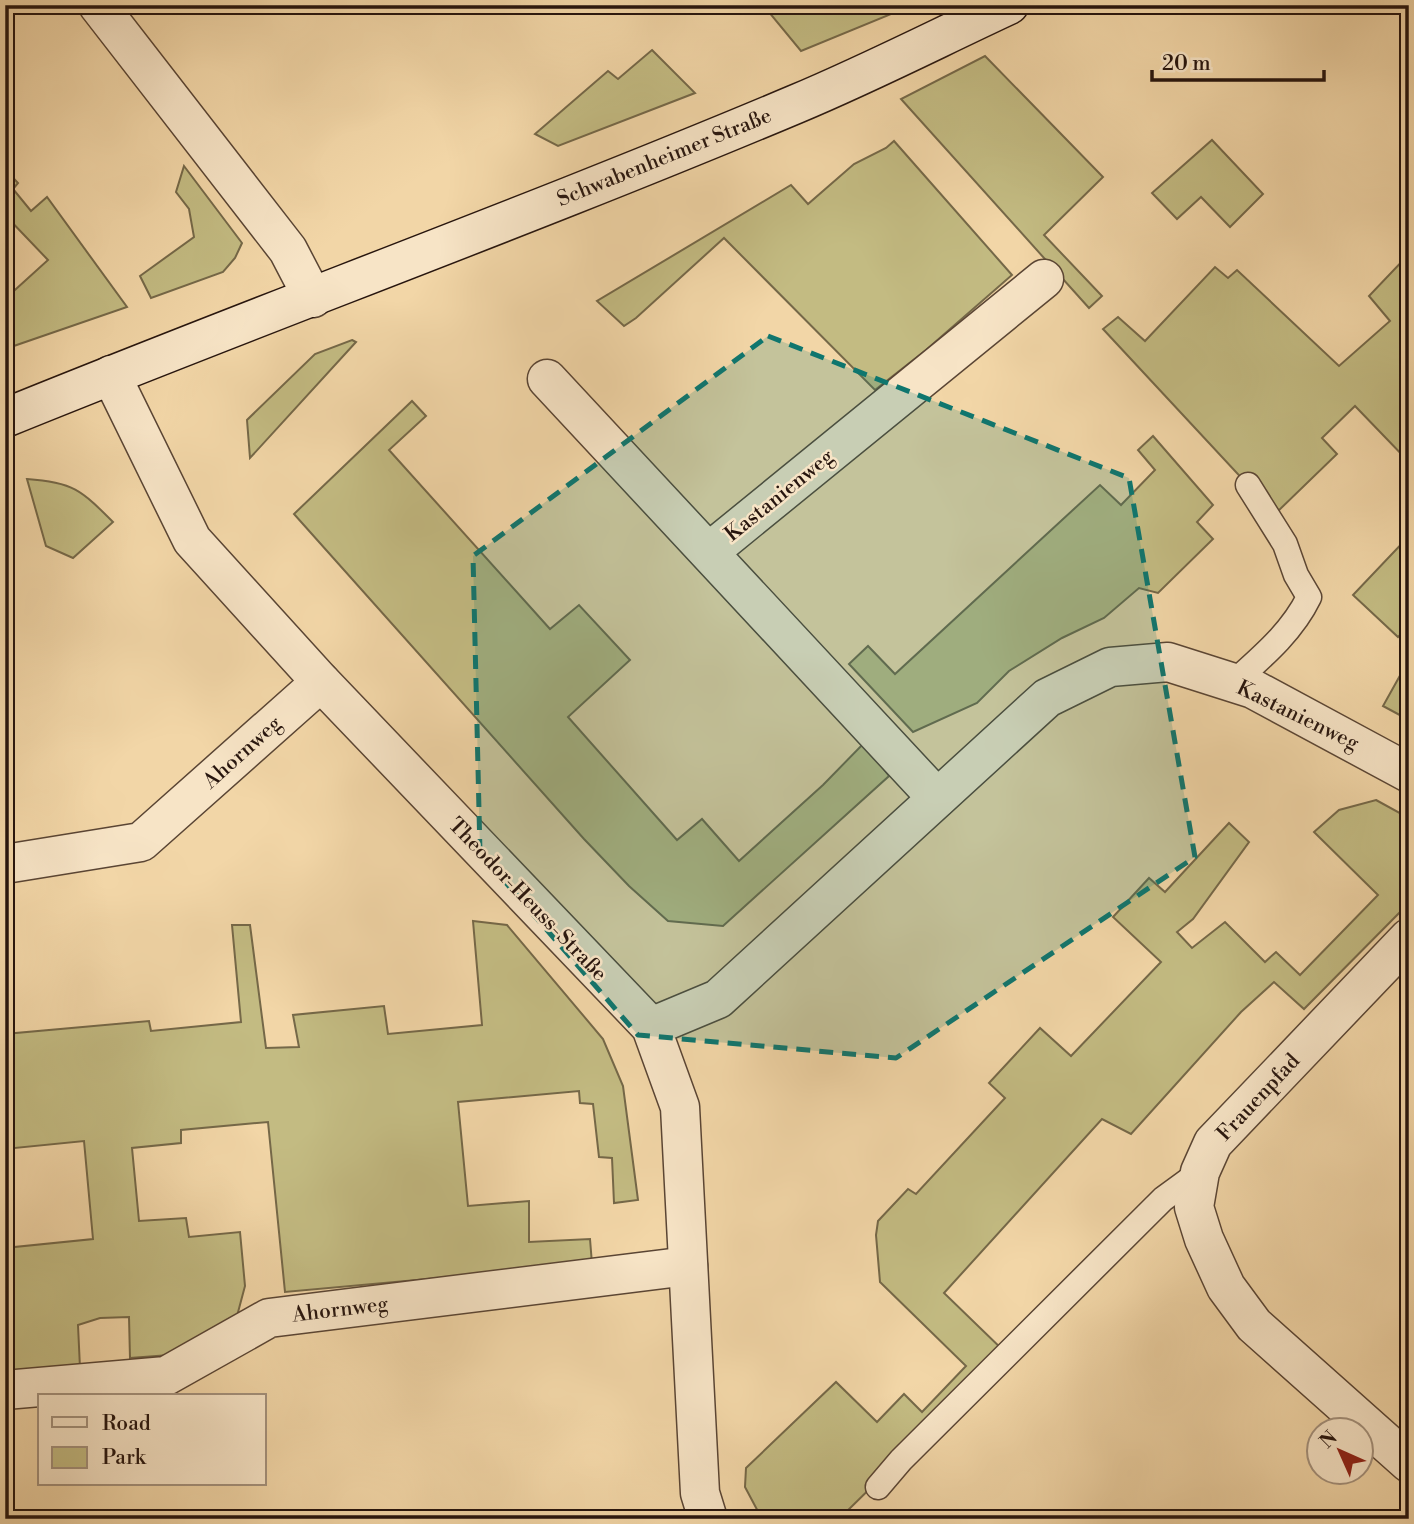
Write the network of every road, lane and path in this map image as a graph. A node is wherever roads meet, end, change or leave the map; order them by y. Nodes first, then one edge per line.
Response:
1 (98, 5) edge
2 (1009, 5) edge
3 (1044, 279) dead end
4 (313, 298) junction
5 (111, 374) junction
6 (547, 379) dead end
7 (5, 418) edge
8 (1248, 485) dead end
9 (709, 552) junction
10 (320, 682) junction
11 (1233, 682) junction
12 (1409, 773) edge
13 (937, 798) junction
14 (5, 864) edge
15 (1409, 938) edge
16 (651, 1027) junction
17 (1200, 1172) junction
18 (688, 1266) junction
19 (5, 1390) edge
20 (1409, 1464) edge
21 (878, 1487) dead end
22 (708, 1519) edge

1 - 4 street
2 - 4 street, Schwabenheimer Straße
3 - 9 street, Kastanienweg
4 - 5 street, Schwabenheimer Straße
5 - 7 street, Schwabenheimer Straße
5 - 10 street, Theodor-Heuss-Straße
6 - 9 street, Kastanienweg
8 - 11 lane
9 - 13 street, Kastanienweg
10 - 14 street, Ahornweg
10 - 16 street, Theodor-Heuss-Straße
11 - 12 street, Kastanienweg
11 - 13 street, Kastanienweg
13 - 16 street, Kastanienweg
15 - 17 street, Frauenpfad
16 - 18 street, Theodor-Heuss-Straße
17 - 20 street, Frauenpfad
17 - 21 lane
18 - 19 street, Ahornweg
18 - 22 street, Theodor-Heuss-Straße

